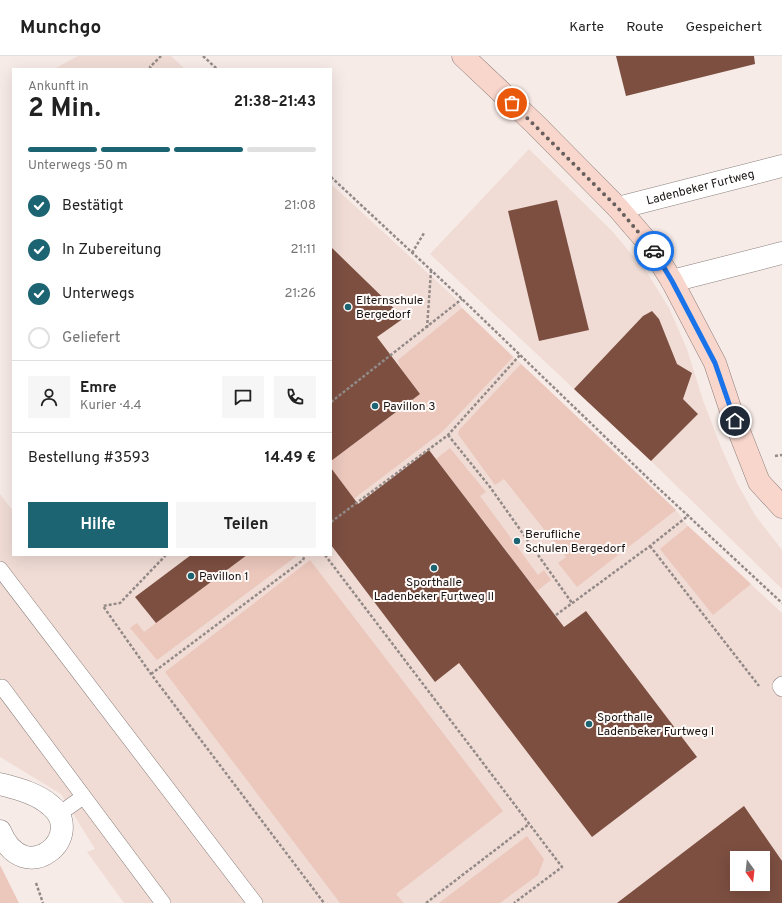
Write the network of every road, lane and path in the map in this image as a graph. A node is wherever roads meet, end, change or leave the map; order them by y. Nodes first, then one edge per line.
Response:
1 (161, 56) edge
2 (203, 56) edge
3 (463, 56) edge
4 (150, 68) edge
5 (216, 68) edge
6 (782, 166) edge
7 (332, 178) edge
8 (618, 208) junction
9 (424, 233) dead end
10 (412, 253) junction
11 (782, 253) edge
12 (431, 271) junction
13 (672, 281) junction
14 (462, 299) junction
15 (427, 328) junction
16 (520, 355) junction
17 (332, 401) edge
18 (448, 435) junction
19 (782, 507) edge
20 (689, 515) junction
21 (332, 521) edge
22 (650, 546) junction
23 (165, 556) edge
24 (305, 556) edge
25 (326, 556) edge
26 (0, 569) edge
27 (572, 603) junction
28 (782, 603) edge
29 (556, 615) dead end
30 (151, 674) junction
31 (2, 687) dead end
32 (781, 687) edge
33 (0, 784) edge
34 (83, 797) junction
35 (59, 814) junction
36 (529, 824) junction
37 (0, 831) edge
38 (163, 903) edge
39 (255, 903) edge
40 (324, 903) edge
41 (426, 903) edge
42 (514, 903) edge

1 - 4 path
2 - 5 path
3 - 8 street
6 - 8 street, Ladenbeker Furtweg
7 - 10 path
8 - 13 street
9 - 10 path
10 - 12 path
11 - 13 street
12 - 14 path
12 - 15 path
13 - 19 street
14 - 15 path
14 - 16 path
15 - 17 path
16 - 18 path
16 - 20 path
18 - 21 path
18 - 27 path
20 - 22 path
20 - 28 path
22 - 27 path
22 - 32 path
23 - 30 path
24 - 30 path
25 - 36 path
26 - 39 lane
27 - 29 path
30 - 40 path
31 - 34 lane
33 - 35 street
34 - 35 lane
34 - 38 lane
35 - 37 street
36 - 41 path
36 - 42 path

